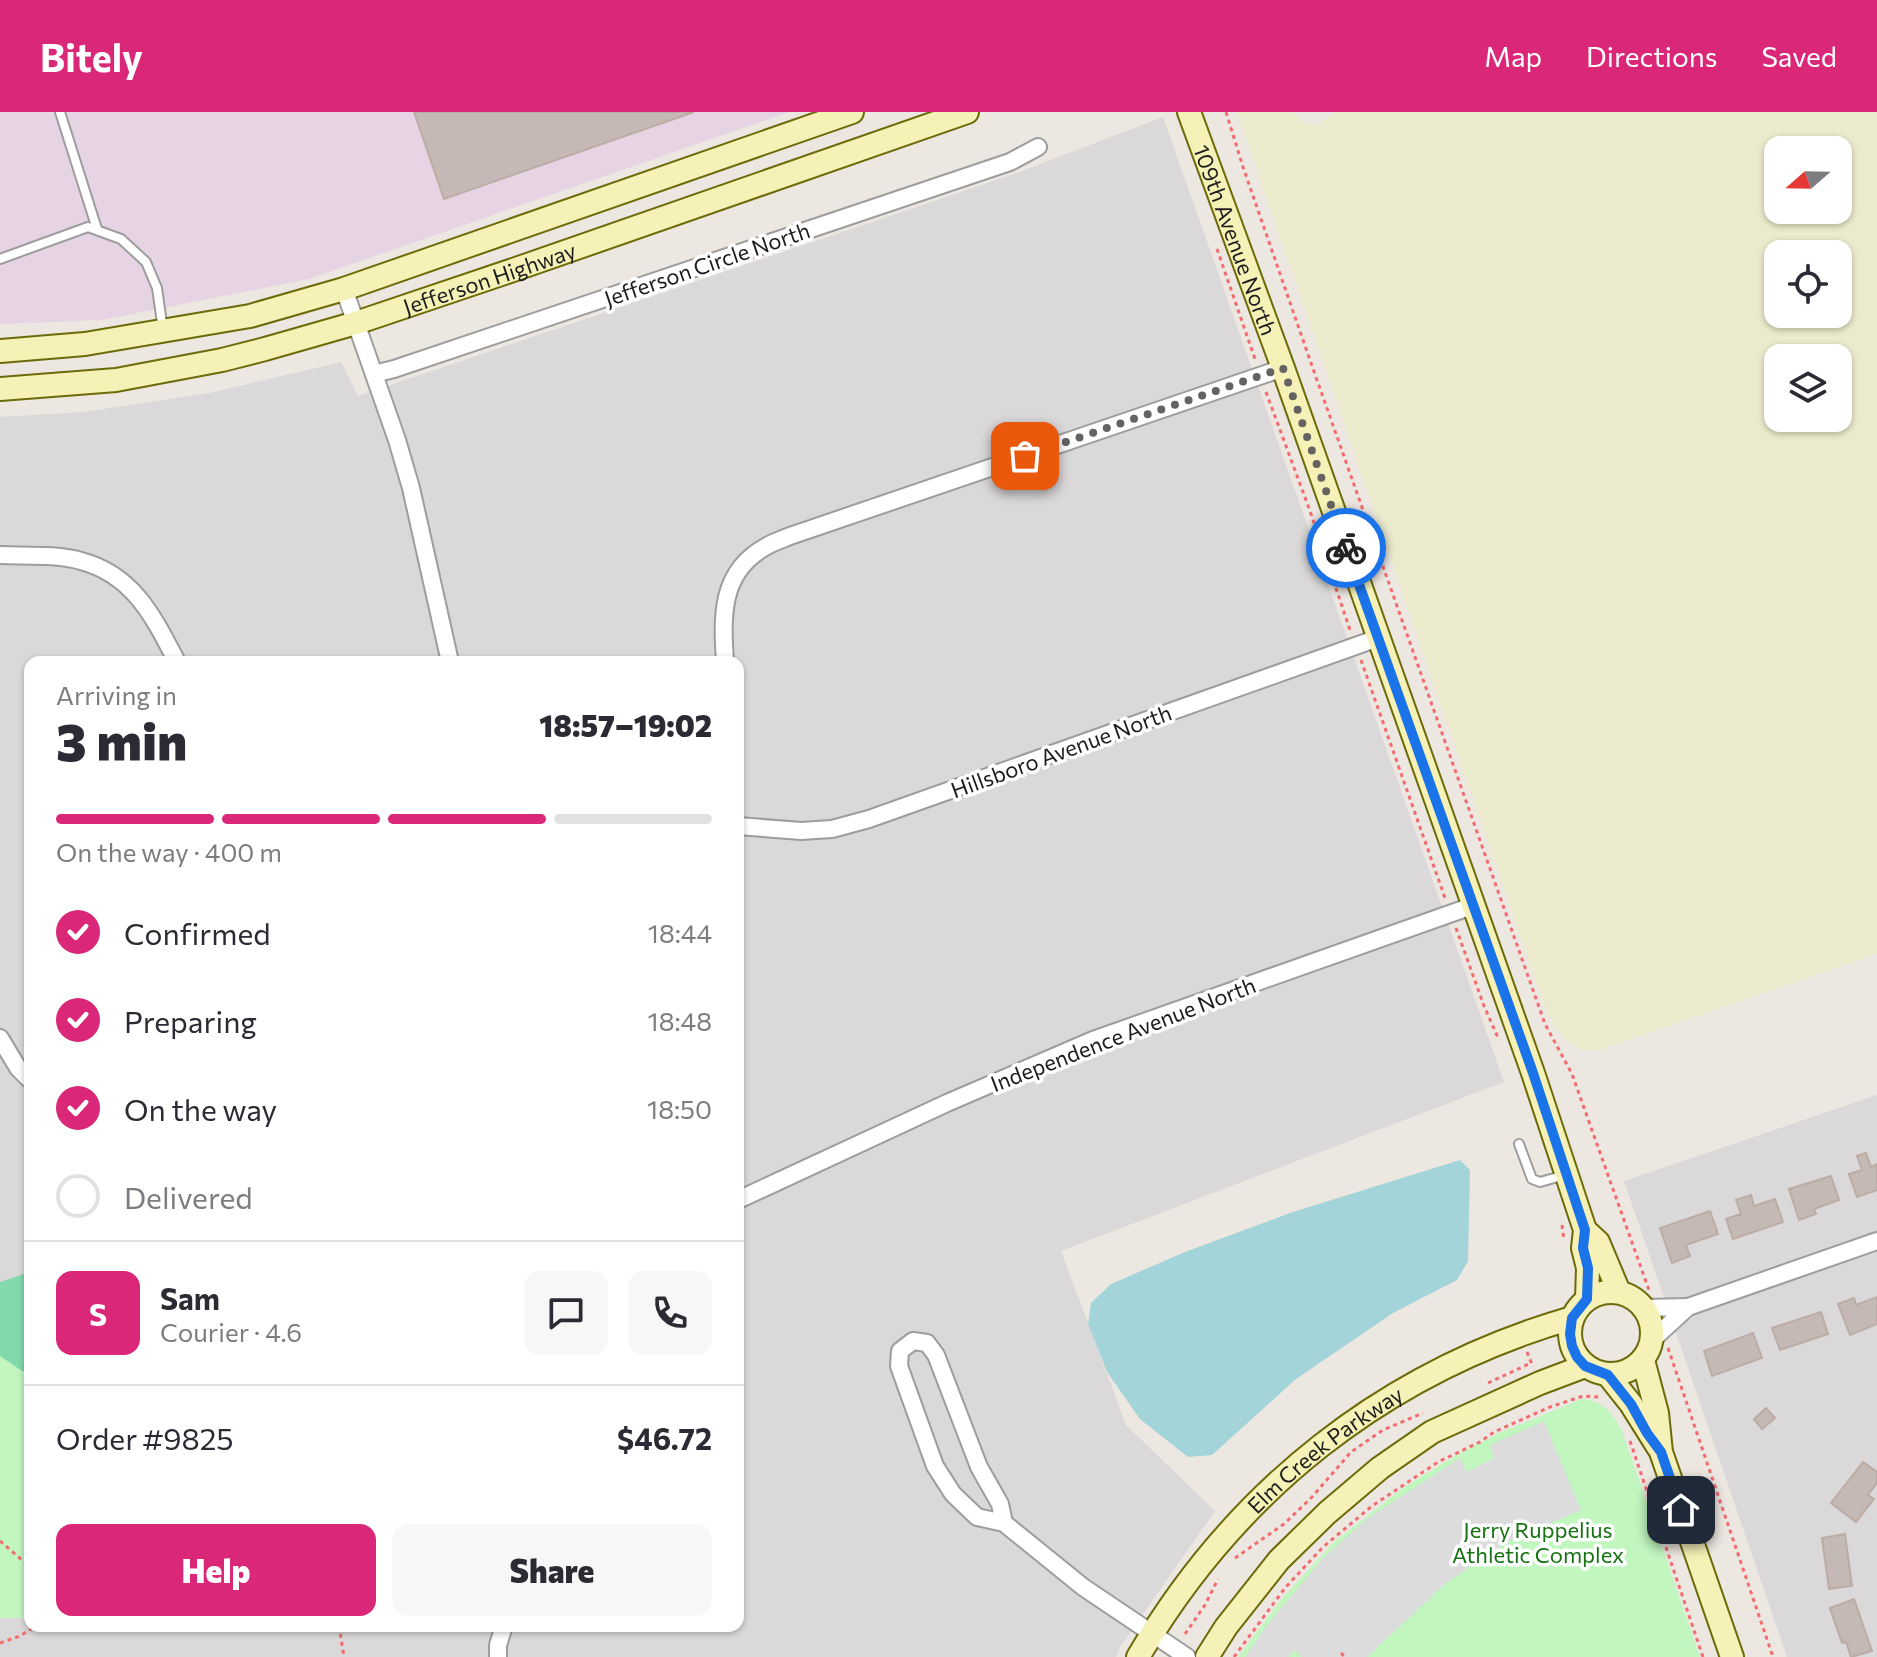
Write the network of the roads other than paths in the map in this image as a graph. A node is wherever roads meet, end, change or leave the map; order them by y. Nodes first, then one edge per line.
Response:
1 (60, 112) edge
2 (852, 112) edge
3 (967, 112) edge
4 (1189, 112) edge
5 (1038, 147) dead end
6 (97, 229) junction
7 (0, 259) edge
8 (344, 289) junction
9 (356, 323) junction
10 (163, 330) junction
11 (0, 351) edge
12 (1283, 368) junction
13 (374, 374) junction
14 (0, 389) edge
15 (0, 555) edge
16 (1378, 638) junction
17 (174, 656) edge
18 (449, 656) edge
19 (725, 656) edge
20 (744, 826) edge
21 (1462, 910) junction
22 (0, 1038) edge
23 (24, 1074) edge
24 (1519, 1144) dead end
25 (1566, 1175) junction
26 (744, 1197) edge
27 (1585, 1230) junction
28 (1877, 1241) edge
29 (1619, 1292) junction
30 (1587, 1299) junction
31 (1648, 1302) junction
32 (1688, 1307) junction
33 (1572, 1318) junction
34 (1653, 1346) junction
35 (1585, 1366) junction
36 (1608, 1375) junction
37 (1661, 1452) junction
38 (1004, 1523) junction
39 (502, 1632) edge
40 (1151, 1634) junction
41 (498, 1657) edge
42 (1138, 1657) edge
43 (1187, 1657) edge
44 (1207, 1657) edge
45 (1732, 1657) edge

1 - 6 lane
2 - 8 street, Jefferson Highway
3 - 9 street, Jefferson Highway
4 - 12 street, 109th Avenue North
5 - 13 street, Jefferson Circle North
6 - 7 lane
6 - 10 lane
8 - 9 street
8 - 10 street, Jefferson Highway
9 - 13 street
9 - 14 street, Jefferson Highway
10 - 11 street, Jefferson Highway
12 - 16 street, 109th Avenue North
12 - 19 street
13 - 18 street
15 - 17 street
16 - 20 street, Hillsboro Avenue North
16 - 21 street, 109th Avenue North
21 - 25 street, 109th Avenue North
21 - 26 street, Independence Avenue North
22 - 23 street
24 - 25 lane
25 - 27 street, 109th Avenue North
27 - 29 street, 109th Avenue North
27 - 30 street, 109th Avenue North
28 - 32 street
29 - 30 street
29 - 31 street
30 - 33 street
31 - 32 street
31 - 34 street
32 - 34 street
33 - 35 street
33 - 40 street, Elm Creek Parkway
34 - 36 street
34 - 37 street
35 - 36 street
35 - 44 street
36 - 37 street
37 - 45 street
38 - 38 street
38 - 40 street
39 - 41 street
40 - 42 street, Elm Creek Parkway
40 - 43 street

